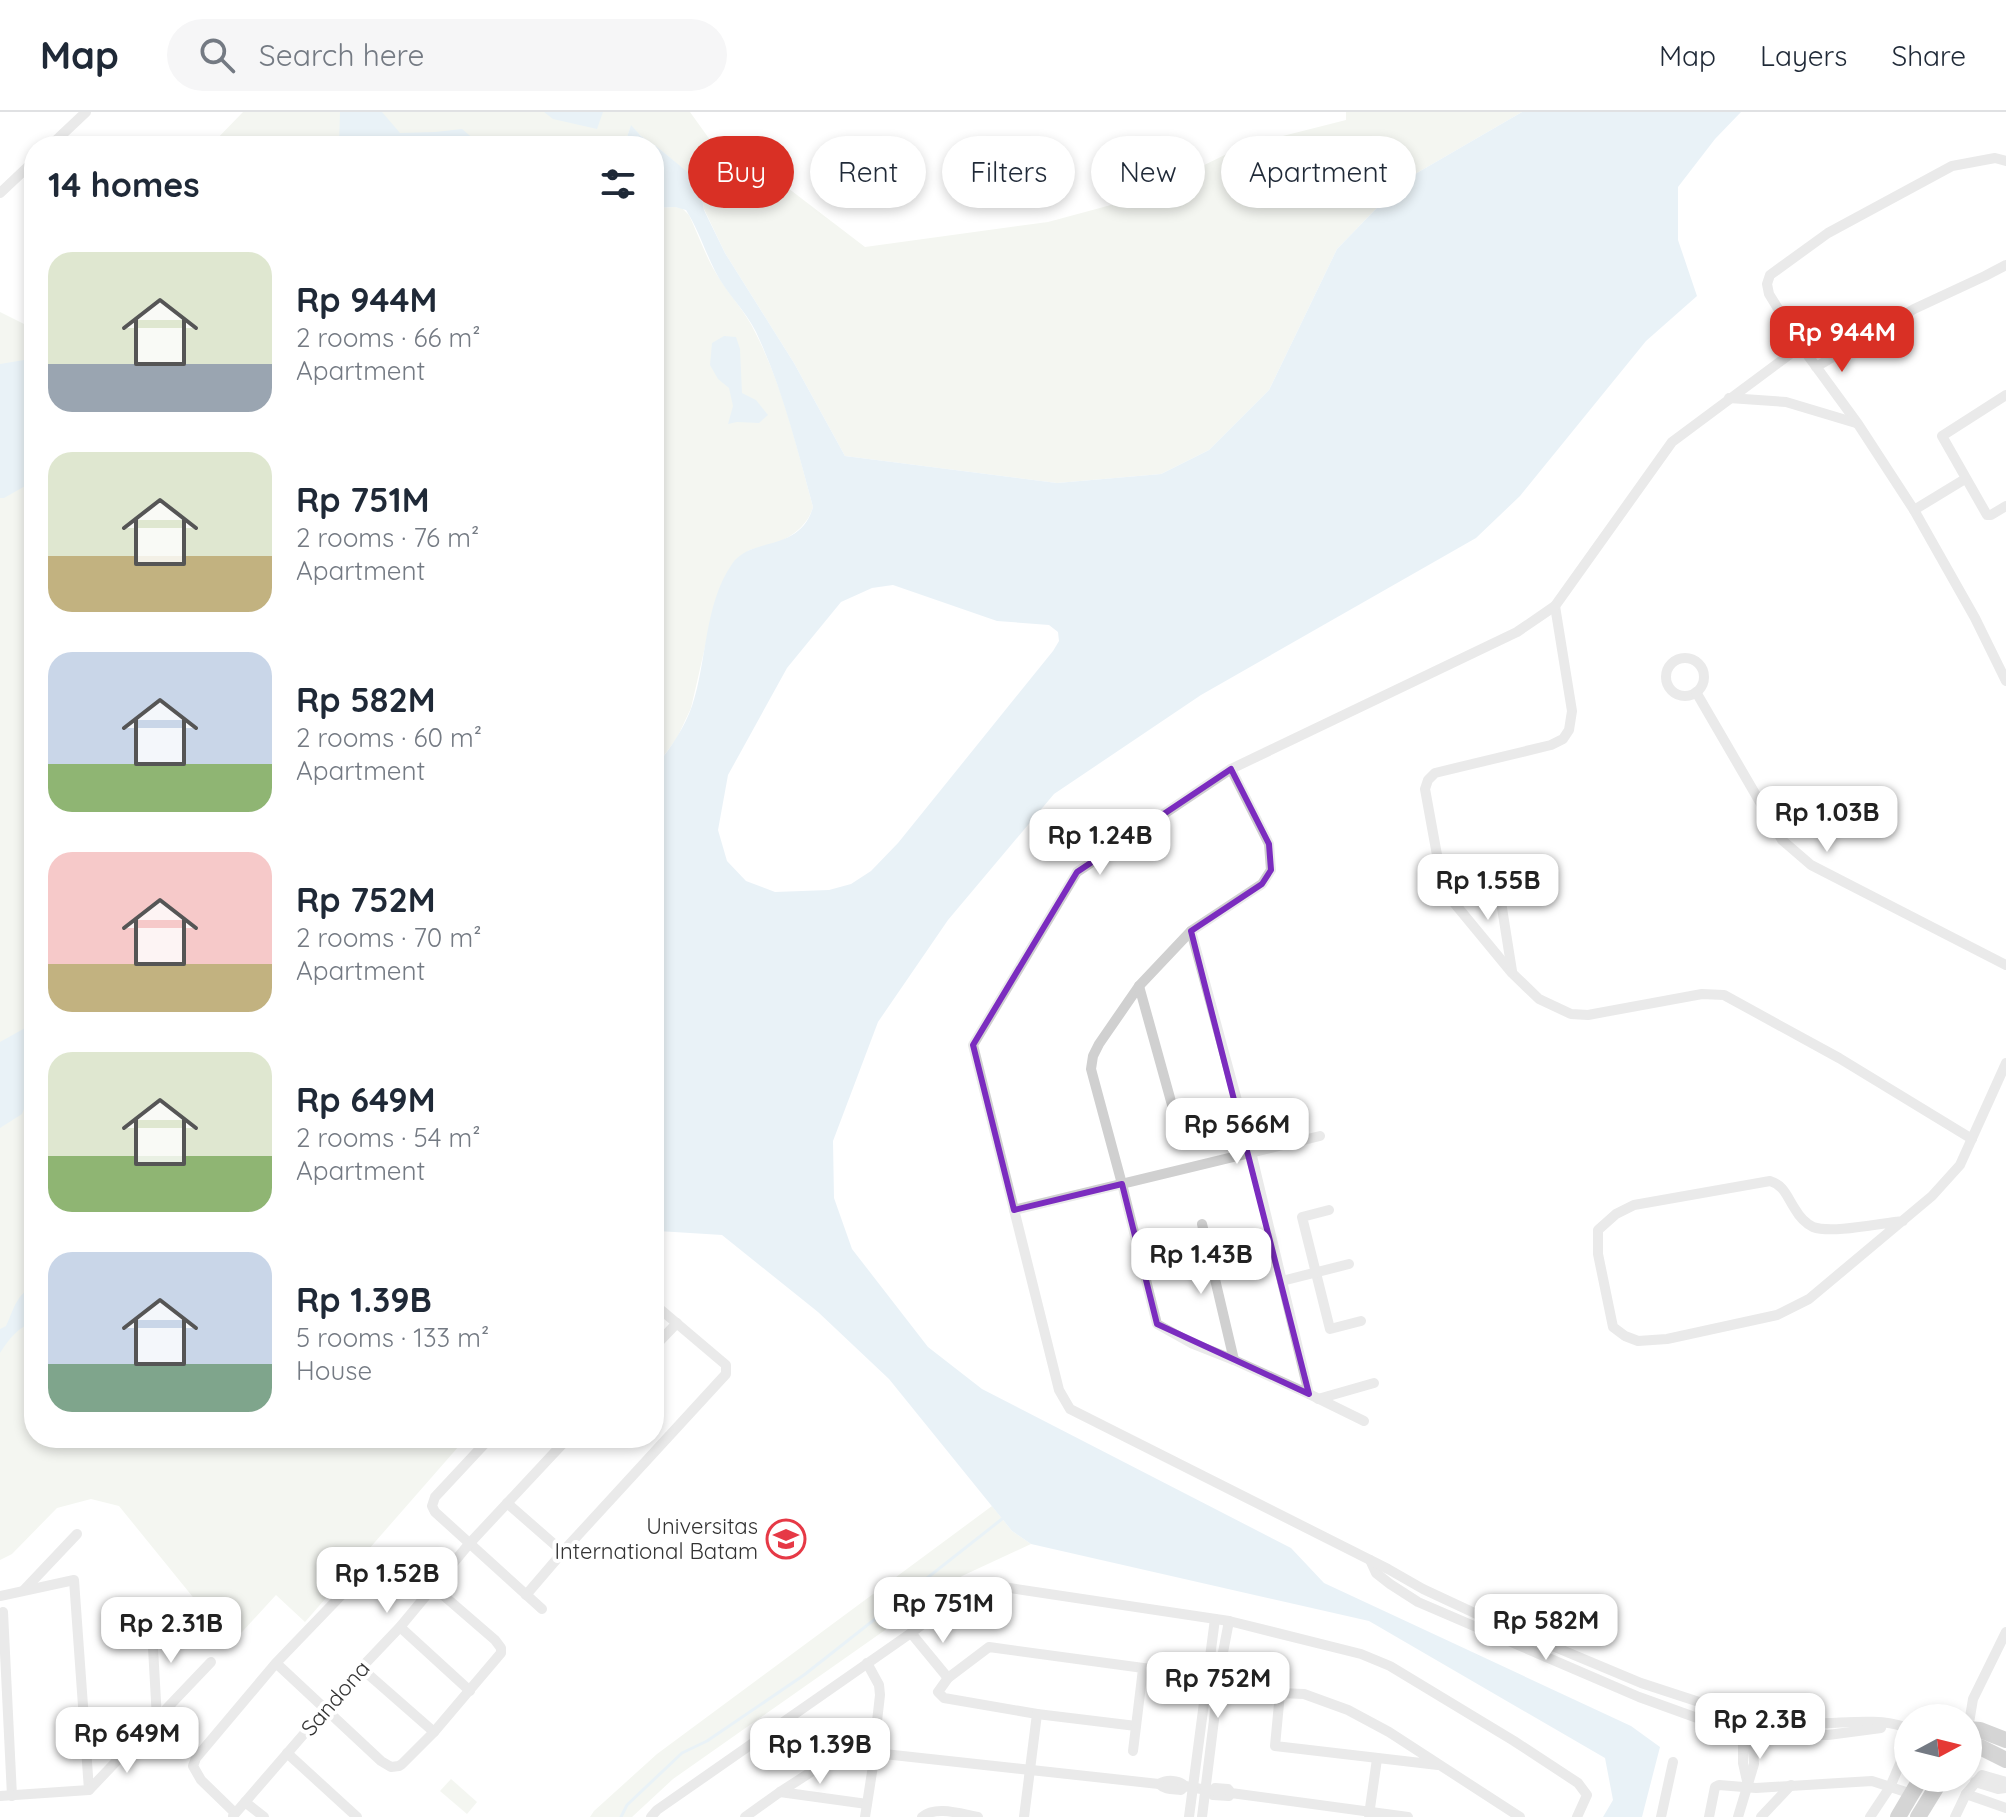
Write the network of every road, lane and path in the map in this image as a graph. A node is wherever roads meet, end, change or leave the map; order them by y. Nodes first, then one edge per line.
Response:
1 (86, 112) edge
2 (61, 136) edge
3 (2006, 161) edge
4 (24, 170) edge
5 (0, 193) edge
6 (2006, 265) edge
7 (1801, 346) junction
8 (1816, 367) junction
9 (2006, 395) edge
10 (1729, 398) junction
11 (1858, 424) junction
12 (1965, 479) junction
13 (2006, 506) edge
14 (1914, 510) junction
15 (1555, 606) junction
16 (2004, 667) edge
17 (2006, 681) edge
18 (1696, 692) dead end
19 (1231, 769) junction
20 (1446, 893) junction
21 (1191, 931) junction
22 (2006, 965) edge
23 (1512, 973) junction
24 (1139, 986) junction
25 (2006, 1063) edge
26 (1172, 1105) dead end
27 (1320, 1136) dead end
28 (1972, 1139) junction
29 (1251, 1152) junction
30 (1122, 1184) junction
31 (1014, 1210) junction
32 (1329, 1210) dead end
33 (1903, 1221) junction
34 (1202, 1224) dead end
35 (1349, 1264) dead end
36 (1316, 1272) junction
37 (1282, 1281) junction
38 (664, 1312) edge
39 (1361, 1321) dead end
40 (677, 1323) junction
41 (664, 1337) edge
42 (1234, 1360) junction
43 (1374, 1383) dead end
44 (1313, 1396) junction
45 (1364, 1421) dead end
46 (664, 1442) edge
47 (481, 1448) edge
48 (559, 1448) edge
49 (658, 1448) edge
50 (507, 1503) junction
51 (77, 1534) dead end
52 (469, 1544) junction
53 (563, 1552) junction
54 (1370, 1560) junction
55 (432, 1586) junction
56 (23, 1591) junction
57 (526, 1595) junction
58 (0, 1596) edge
59 (542, 1609) dead end
60 (3, 1612) dead end
61 (151, 1612) dead end
62 (1215, 1619) junction
63 (1229, 1621) junction
64 (400, 1627) junction
65 (2006, 1632) edge
66 (911, 1633) junction
67 (211, 1662) dead end
68 (276, 1663) junction
69 (867, 1663) junction
70 (361, 1668) junction
71 (1143, 1669) junction
72 (1158, 1670) dead end
73 (948, 1678) junction
74 (470, 1691) junction
75 (1973, 1704) edge
76 (1203, 1705) junction
77 (1216, 1707) junction
78 (325, 1710) junction
79 (1037, 1714) junction
80 (157, 1719) junction
81 (1739, 1722) junction
82 (1136, 1726) junction
83 (876, 1730) junction
84 (1894, 1730) edge
85 (434, 1732) junction
86 (1753, 1732) junction
87 (1982, 1732) edge
88 (2006, 1740) edge
89 (1982, 1748) edge
90 (1133, 1751) dead end
91 (287, 1753) junction
92 (875, 1753) junction
93 (1377, 1759) junction
94 (2006, 1760) edge
95 (1673, 1762) dead end
96 (1438, 1765) junction
97 (1031, 1771) junction
98 (1894, 1778) edge
99 (1791, 1785) junction
100 (2006, 1785) edge
101 (1189, 1787) junction
102 (1748, 1787) junction
103 (1890, 1787) junction
104 (89, 1790) junction
105 (1209, 1790) junction
106 (780, 1792) junction
107 (1933, 1792) edge
108 (1912, 1794) joint
109 (1966, 1794) junction
110 (0, 1796) edge
111 (12, 1796) junction
112 (245, 1802) junction
113 (867, 1804) junction
114 (2006, 1808) edge
115 (1369, 1814) edge
116 (234, 1815) edge
117 (264, 1817) edge
118 (357, 1817) edge
119 (651, 1817) edge
120 (745, 1817) edge
121 (865, 1817) edge
122 (922, 1817) edge
123 (978, 1817) edge
124 (1024, 1817) edge
125 (1189, 1817) edge
126 (1202, 1817) edge
127 (1408, 1817) edge
128 (1520, 1817) edge
129 (1577, 1817) edge
130 (1661, 1817) edge
131 (1709, 1817) edge
132 (1738, 1817) edge
133 (1761, 1817) edge
134 (1870, 1817) edge
135 (1898, 1817) edge
136 (1918, 1817) edge
137 (1955, 1817) edge

1 - 2 street
3 - 7 street
4 - 5 street
6 - 8 street
7 - 8 street
7 - 10 street
8 - 11 street
9 - 12 street
10 - 11 street
10 - 15 street
11 - 14 street
12 - 13 street
12 - 14 street
14 - 16 street
15 - 19 street
15 - 20 street
16 - 17 street
18 - 22 street
19 - 21 street
19 - 31 street
20 - 23 street
20 - 23 street
21 - 24 street
21 - 29 street
23 - 28 street
24 - 26 street
24 - 30 street
25 - 28 street
27 - 29 street
28 - 33 street
29 - 30 street
29 - 37 street
30 - 31 street
30 - 42 street
31 - 54 street
32 - 36 street
33 - 33 street
34 - 42 street
35 - 36 street
36 - 37 street
36 - 39 street
37 - 44 street
38 - 40 street
40 - 41 street
40 - 46 street
42 - 44 street
43 - 44 street
44 - 45 street
47 - 52 street
48 - 50 street, Sandona
49 - 53 street
50 - 52 street, Sandona
50 - 53 street
51 - 56 street
52 - 55 street, Sandona
52 - 57 street
53 - 57 street
54 - 81 street
54 - 81 street
55 - 64 street, Sandona
55 - 68 street
55 - 74 street
56 - 58 street
56 - 104 street
57 - 59 street
60 - 111 street
61 - 80 street
62 - 63 street
62 - 66 street
62 - 76 street
63 - 77 street
63 - 129 street
64 - 70 street, Sandona
64 - 74 street
65 - 75 street
66 - 69 street
66 - 73 street
67 - 80 street
68 - 78 street
68 - 116 street
69 - 83 street
69 - 119 street
70 - 78 street, Sandona
70 - 85 street
71 - 72 street
71 - 73 street
71 - 82 street
73 - 79 street
74 - 85 street
76 - 77 street
76 - 101 street
77 - 105 street
78 - 85 street
78 - 91 street, Sandona
79 - 82 street
79 - 97 street
80 - 104 street
81 - 86 street
81 - 86 street
82 - 90 street
83 - 92 street
83 - 106 street
84 - 86 street
86 - 102 street
87 - 88 highway
89 - 94 highway
91 - 112 street, Sandona
91 - 118 street
92 - 97 street
92 - 113 street
93 - 96 street
93 - 96 street
93 - 115 street
95 - 130 street
96 - 128 street
97 - 101 street
97 - 124 street
98 - 103 street
99 - 102 street
99 - 103 street
99 - 133 street
100 - 109 street
101 - 105 street
101 - 125 street
102 - 131 street
102 - 132 street
103 - 108 street
103 - 134 street
104 - 111 street
105 - 115 street
105 - 126 street
106 - 113 street
106 - 120 street
107 - 136 highway
108 - 135 highway
109 - 114 street
109 - 137 street
110 - 111 street
112 - 116 street, Sandona
112 - 117 street
113 - 121 street
115 - 127 street
122 - 123 street

